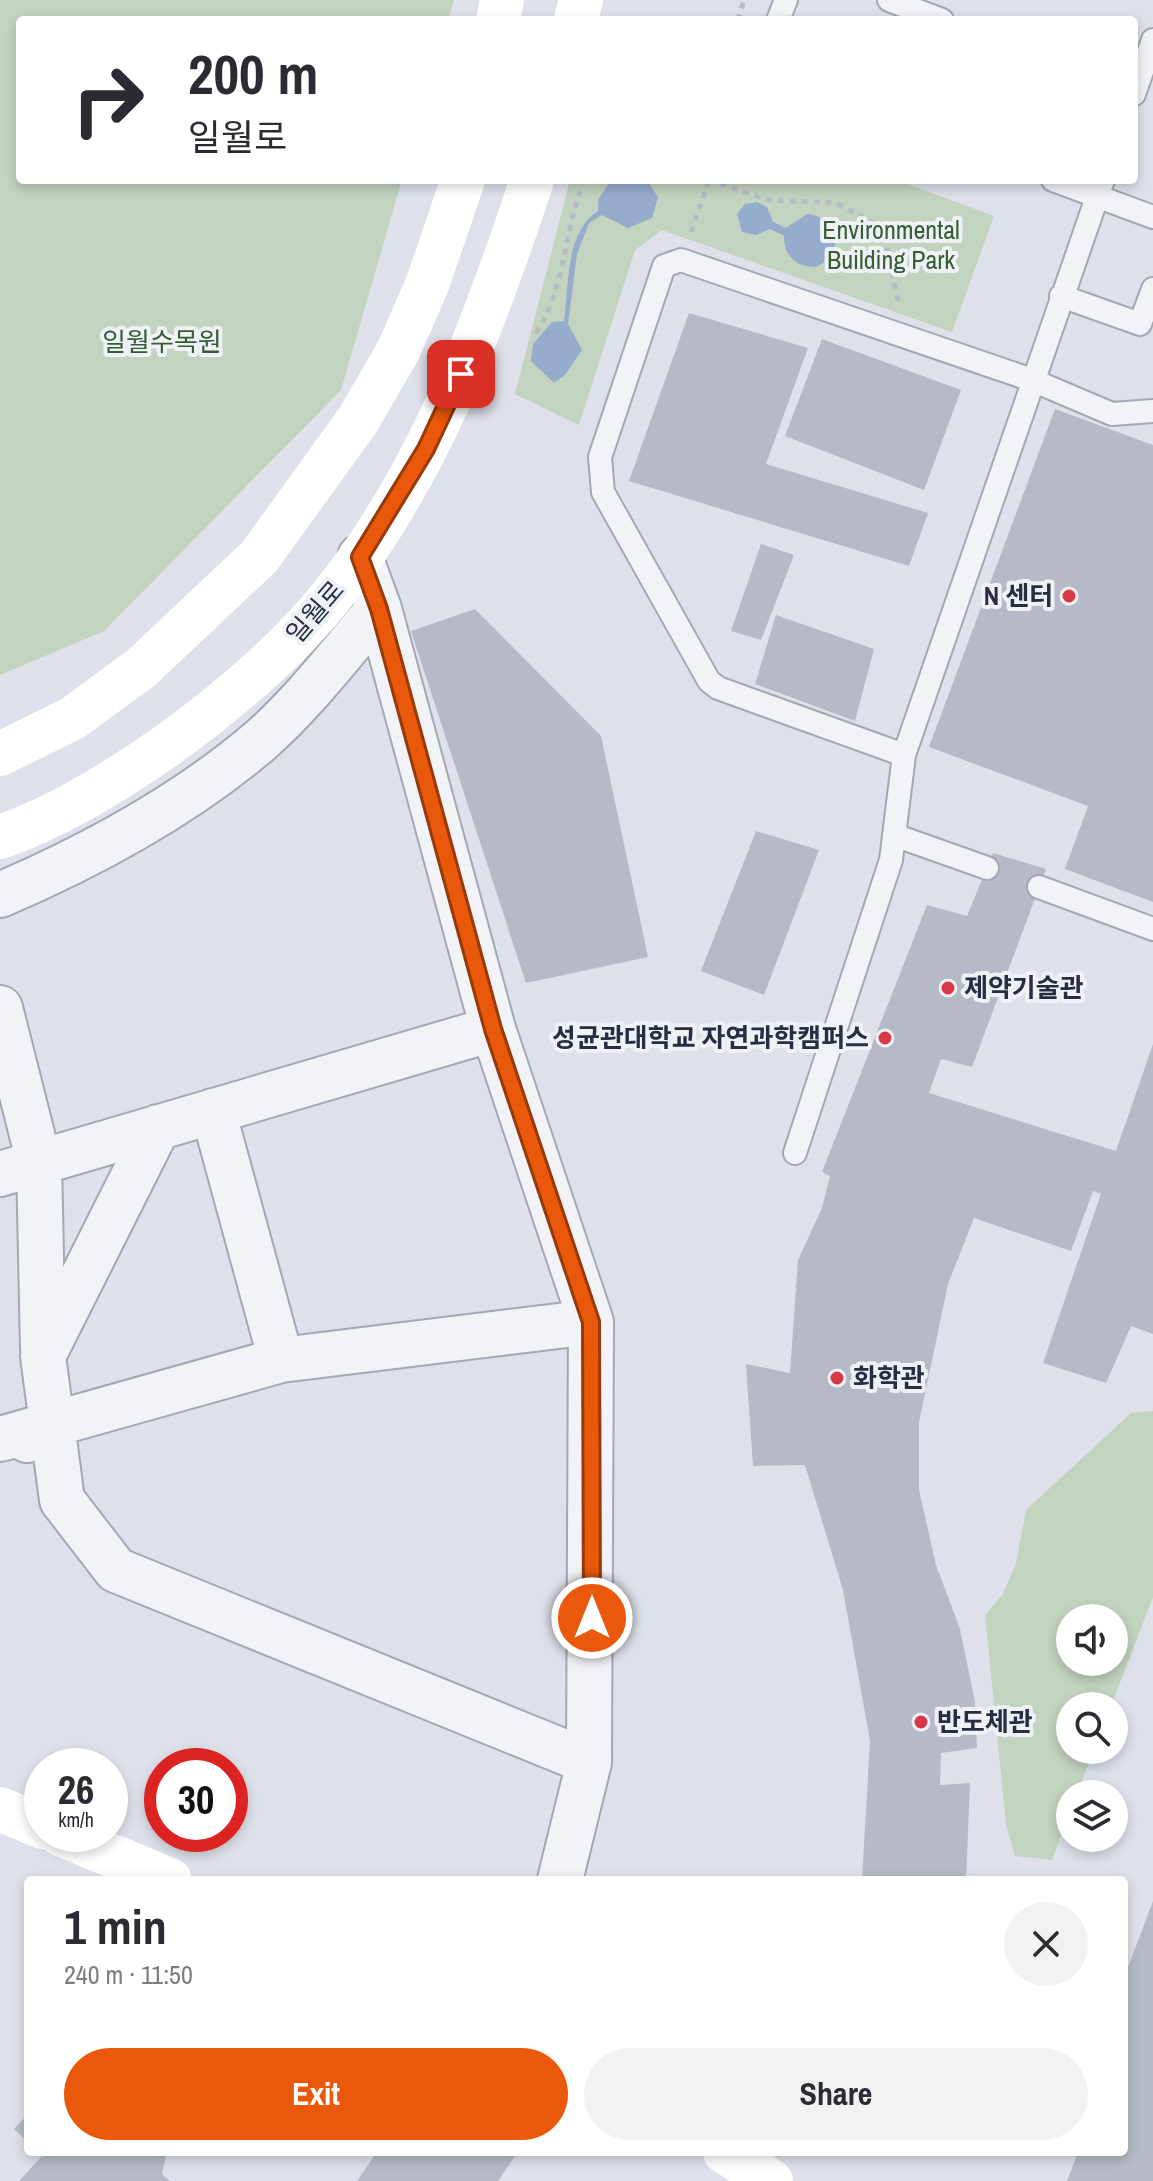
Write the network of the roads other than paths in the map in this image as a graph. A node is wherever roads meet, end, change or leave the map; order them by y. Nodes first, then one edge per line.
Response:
1 (889, 0) edge
2 (931, 16) edge
3 (1153, 40) edge
4 (1138, 82) edge
5 (462, 184) edge
6 (531, 184) edge
7 (1076, 184) edge
8 (1100, 188) edge
9 (1153, 217) edge
10 (1153, 289) edge
11 (1061, 296) junction
12 (1032, 380) junction
13 (1153, 411) edge
14 (360, 557) junction
15 (379, 609) junction
16 (0, 754) edge
17 (904, 755) junction
18 (894, 835) junction
19 (0, 837) edge
20 (987, 868) dead end
21 (1039, 887) dead end
22 (0, 895) edge
23 (1153, 929) edge
24 (0, 1008) edge
25 (493, 1029) junction
26 (213, 1111) junction
27 (158, 1127) junction
28 (795, 1153) dead end
29 (20, 1168) edge
30 (591, 1322) junction
31 (43, 1356) junction
32 (281, 1360) junction
33 (52, 1424) junction
34 (0, 1439) edge
35 (0, 1457) edge
36 (589, 1762) junction
37 (0, 1809) edge
38 (24, 1819) edge
39 (103, 1852) edge
40 (160, 1876) edge
41 (561, 1876) edge
42 (731, 2156) edge
43 (771, 2181) edge

1 - 2 lane
3 - 4 lane
5 - 16 street
6 - 14 street, 일월로
7 - 8 lane
8 - 9 lane
8 - 11 lane
10 - 11 lane
11 - 12 lane
12 - 13 lane
12 - 17 lane
12 - 17 lane
14 - 15 street
14 - 19 street, 일월로
15 - 22 street, 일월로
15 - 25 street
17 - 18 lane
18 - 20 lane
18 - 28 lane
21 - 23 lane
24 - 29 street
25 - 26 street
25 - 30 street
26 - 27 street
26 - 32 street
27 - 29 street
27 - 31 street
29 - 31 street
30 - 32 street
30 - 36 street
31 - 33 street
32 - 33 street
33 - 34 street
33 - 35 street
33 - 36 street
36 - 41 street
37 - 38 street
39 - 40 street
42 - 43 street

